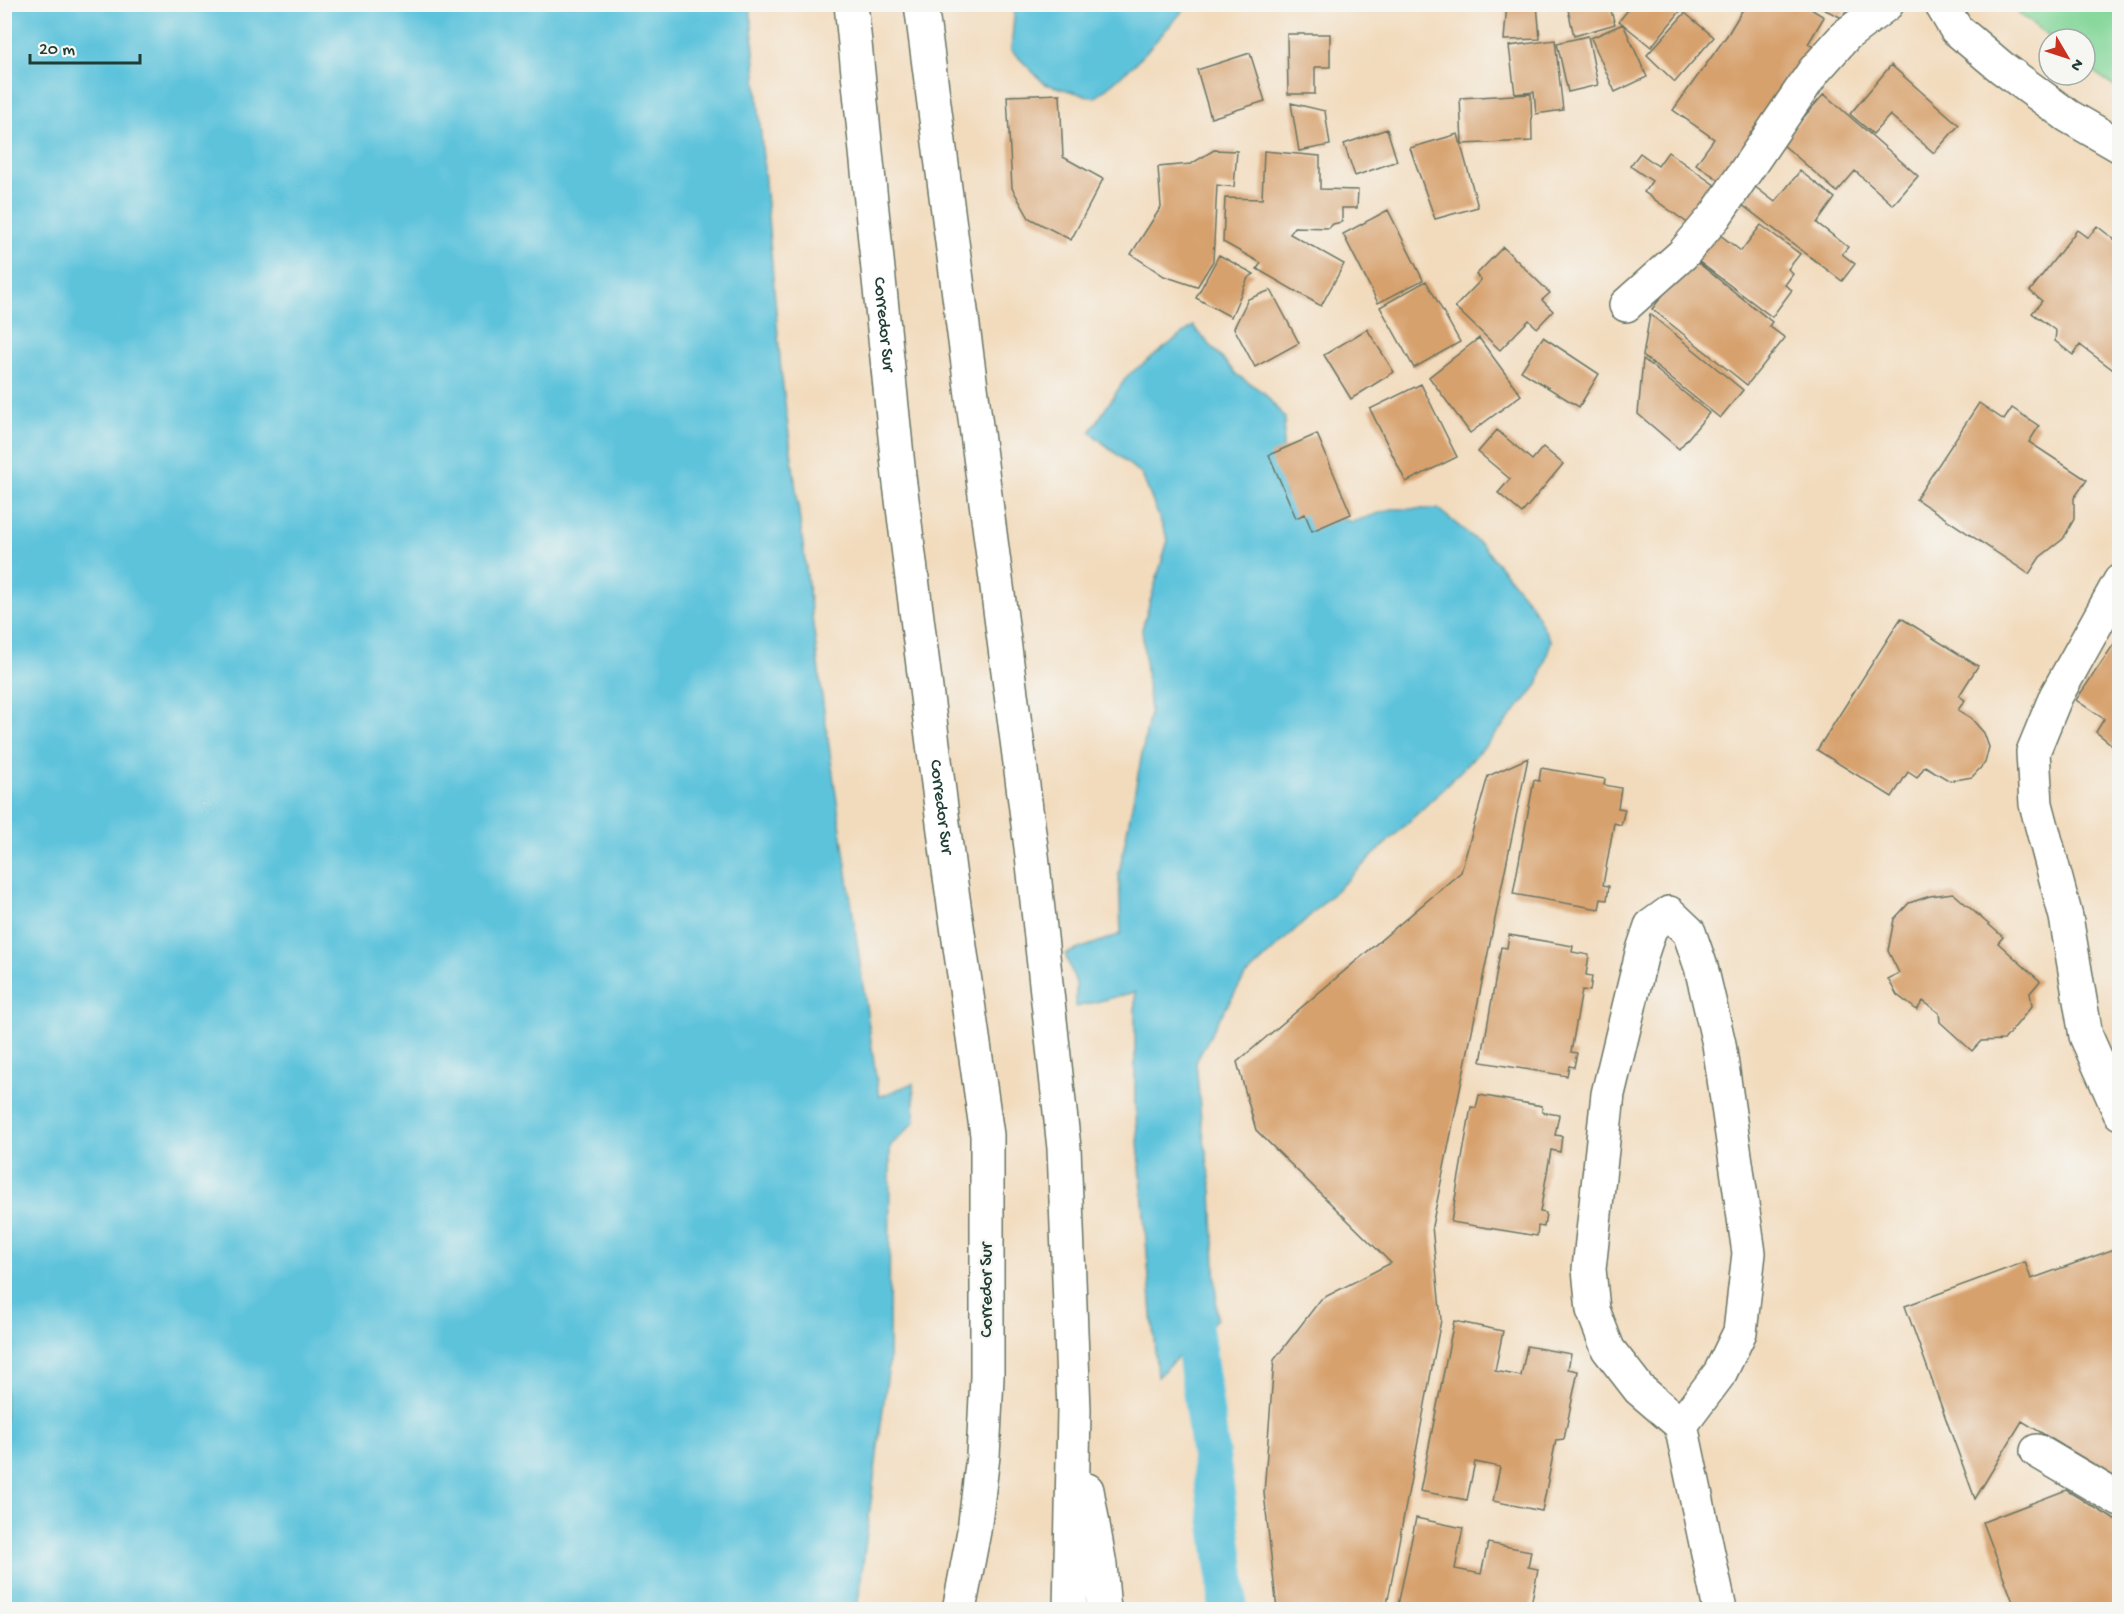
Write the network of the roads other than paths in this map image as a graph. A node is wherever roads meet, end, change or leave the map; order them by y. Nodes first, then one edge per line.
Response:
1 (851, 4) edge
2 (921, 4) edge
3 (1887, 4) edge
4 (1941, 4) edge
5 (2120, 146) edge
6 (1626, 305) dead end
7 (2120, 581) edge
8 (2120, 1113) edge
9 (1074, 1410) junction
10 (1681, 1425) junction
11 (2037, 1451) dead end
12 (2120, 1500) edge
13 (959, 1608) edge
14 (1070, 1610) edge
15 (1104, 1610) edge
16 (1720, 1610) edge

1 - 13 main road, Corredor Sur
2 - 9 main road
3 - 6 main road
4 - 5 main road
7 - 8 main road
9 - 14 main road
9 - 15 main road
10 - 10 main road
10 - 16 main road
11 - 12 main road

